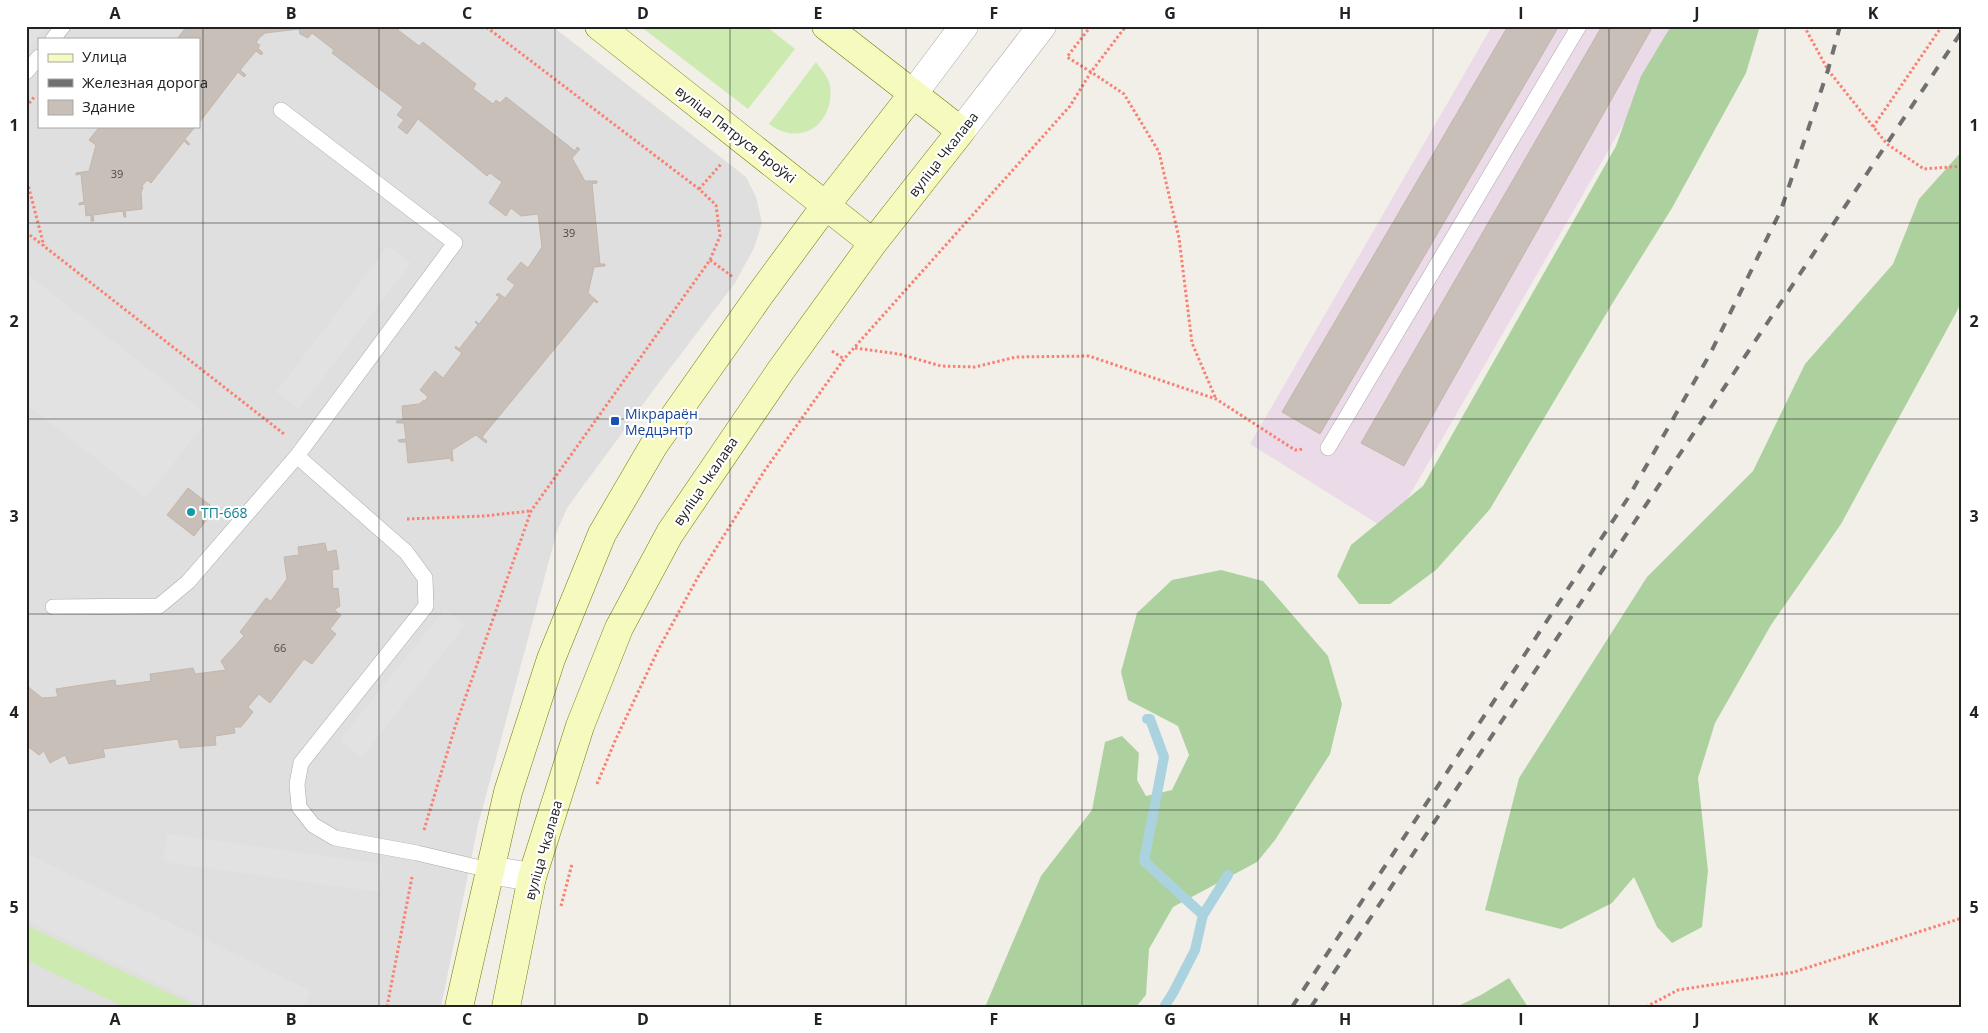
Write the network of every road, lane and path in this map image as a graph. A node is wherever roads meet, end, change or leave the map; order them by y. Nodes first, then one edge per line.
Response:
1 (63, 26) edge
2 (484, 26) edge
3 (599, 26) edge
4 (826, 26) edge
5 (964, 26) edge
6 (1042, 26) edge
7 (1091, 26) edge
8 (1126, 26) edge
9 (1578, 26) edge
10 (1804, 26) edge
11 (1942, 26) edge
12 (54, 38) edge
13 (38, 58) edge
14 (26, 72) edge
15 (1091, 72) junction
16 (38, 92) edge
17 (912, 94) junction
18 (26, 107) edge
19 (281, 110) dead end
20 (1873, 127) junction
21 (960, 131) junction
22 (728, 156) dead end
23 (1962, 166) edge
24 (26, 178) edge
25 (699, 189) junction
26 (826, 206) junction
27 (26, 232) edge
28 (873, 243) junction
29 (44, 246) junction
30 (710, 260) junction
31 (740, 282) dead end
32 (855, 348) junction
33 (830, 349) dead end
34 (844, 359) junction
35 (1216, 399) junction
36 (1328, 448) joint
37 (300, 452) junction
38 (531, 511) junction
39 (401, 520) dead end
40 (53, 607) dead end
41 (596, 786) dead end
42 (417, 853) junction
43 (573, 860) dead end
44 (489, 870) junction
45 (532, 877) junction
46 (560, 906) dead end
47 (1962, 918) edge
48 (387, 1007) edge
49 (459, 1007) edge
50 (506, 1007) edge
51 (1646, 1007) edge

1 - 12 lane
2 - 25 path
3 - 26 main road, вуліца Пятруся Броўкі
4 - 17 main road
5 - 17 street
6 - 21 street, вуліца Чкалава
7 - 15 path
8 - 15 path
9 - 36 lane
10 - 20 path
11 - 20 path
13 - 14 lane
15 - 32 path
15 - 35 path
16 - 18 path
17 - 21 main road
17 - 26 main road
19 - 37 lane
20 - 23 path
21 - 28 main road, вуліца Чкалава
22 - 25 path
24 - 29 path
25 - 30 path
26 - 28 main road, вуліца Пятруся Броўкі
26 - 44 main road
27 - 29 path
28 - 45 main road, вуліца Чкалава
29 - 37 path
30 - 31 path
30 - 38 path
32 - 34 path
32 - 35 path
33 - 34 path
34 - 41 path
35 - 36 path
37 - 40 lane
37 - 42 lane
38 - 39 path
38 - 42 path
42 - 44 lane
42 - 48 path
43 - 46 path
44 - 45 street
44 - 49 main road
45 - 50 main road, вуліца Чкалава
47 - 51 path

